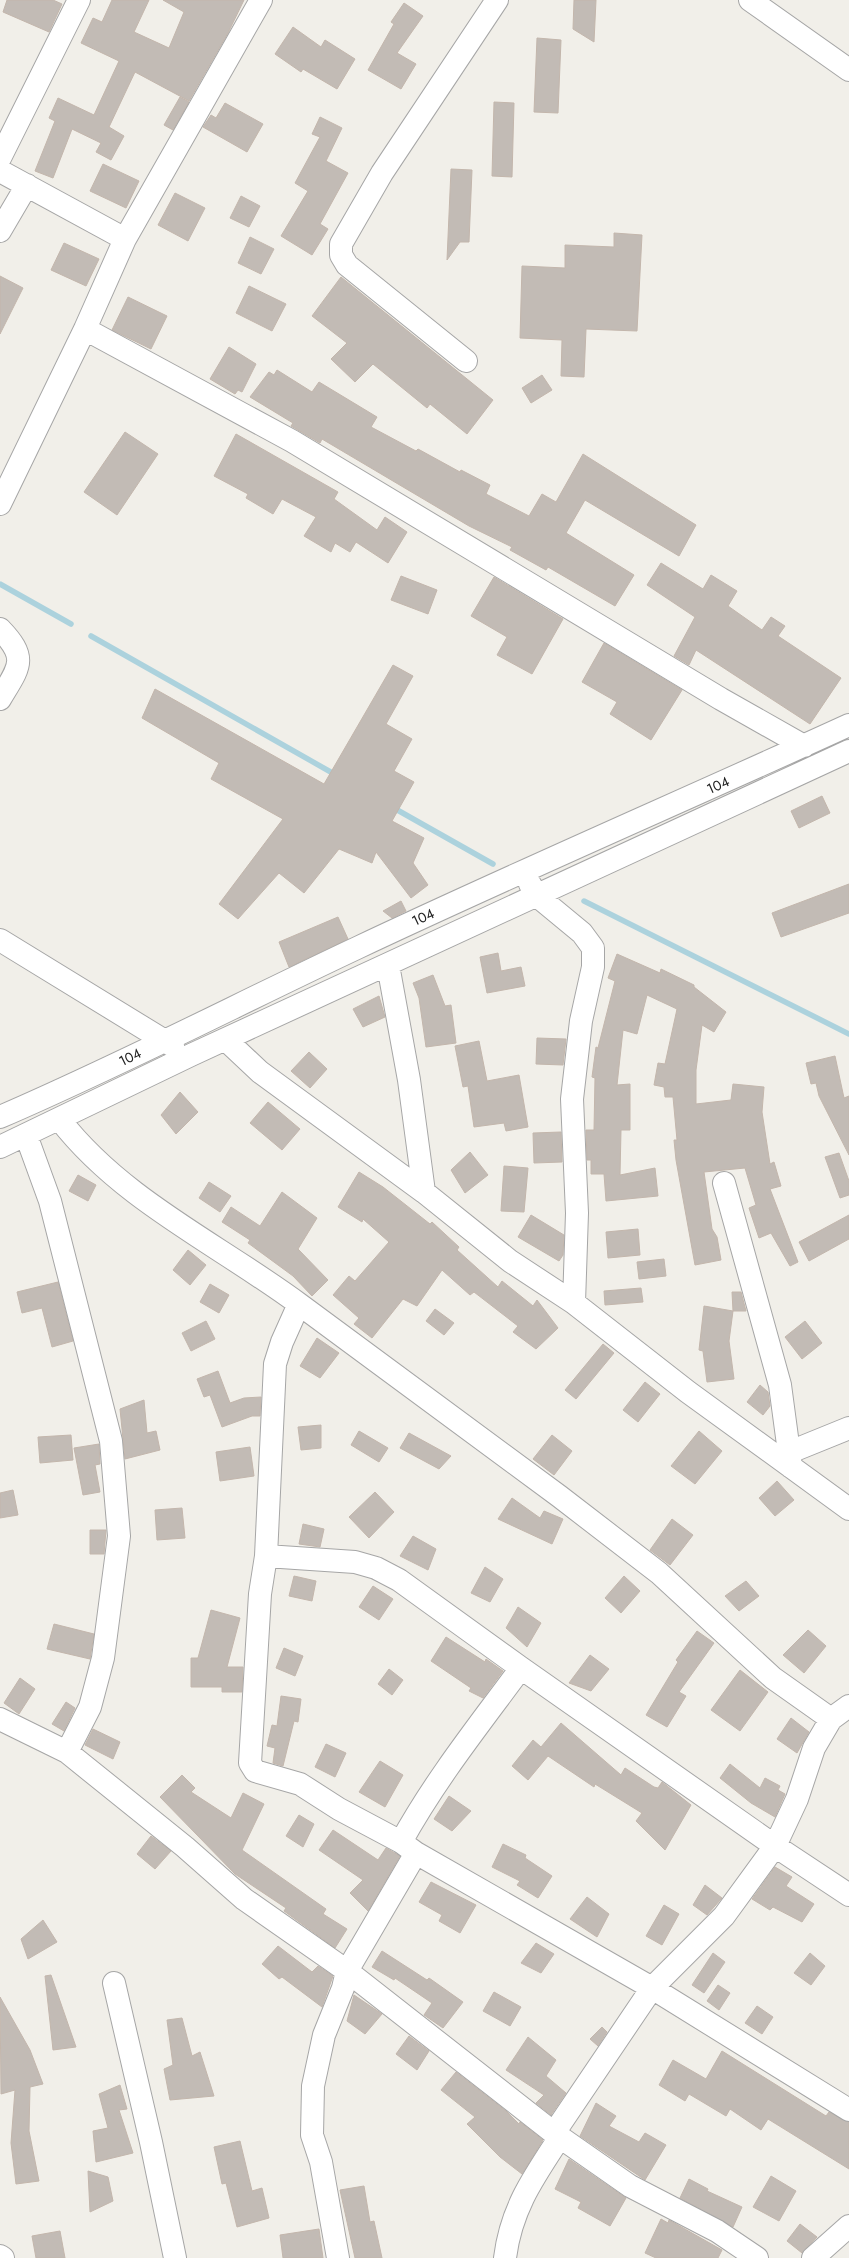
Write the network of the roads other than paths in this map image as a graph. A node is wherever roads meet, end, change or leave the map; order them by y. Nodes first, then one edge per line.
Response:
1 (79, 0) edge
2 (261, 0) edge
3 (497, 0) edge
4 (750, 0) edge
5 (849, 70) edge
6 (0, 158) edge
7 (0, 171) edge
8 (27, 185) junction
9 (0, 231) edge
10 (125, 239) junction
11 (85, 329) junction
12 (466, 361) dead end
13 (0, 504) edge
14 (0, 629) edge
15 (0, 699) edge
16 (849, 725) edge
17 (804, 746) junction
18 (849, 751) edge
19 (523, 870) junction
20 (536, 895) junction
21 (0, 940) edge
22 (388, 966) junction
23 (226, 1040) junction
24 (162, 1041) junction
25 (191, 1055) junction
26 (0, 1117) edge
27 (60, 1120) junction
28 (26, 1135) junction
29 (0, 1146) edge
30 (724, 1183) dead end
31 (424, 1192) junction
32 (574, 1303) junction
33 (298, 1304) junction
34 (849, 1428) edge
35 (791, 1459) junction
36 (849, 1509) edge
37 (266, 1556) junction
38 (521, 1668) junction
39 (849, 1706) edge
40 (0, 1719) edge
41 (831, 1719) junction
42 (67, 1752) junction
43 (775, 1846) junction
44 (409, 1847) junction
45 (849, 1895) edge
46 (347, 1971) junction
47 (114, 1983) dead end
48 (652, 1988) junction
49 (849, 2110) edge
50 (557, 2135) junction
51 (849, 2226) edge
52 (0, 2256) edge
53 (3, 2258) edge
54 (175, 2258) edge
55 (338, 2258) edge
56 (505, 2258) edge
57 (757, 2258) edge
58 (813, 2258) edge

1 - 6 street
2 - 10 street
3 - 12 street
4 - 5 street
7 - 8 street
8 - 9 street
8 - 10 street
10 - 11 street
11 - 13 street
11 - 17 street
14 - 15 street
16 - 17 street, 104
17 - 19 street, 104
18 - 20 street
19 - 20 street
19 - 24 street, 104
20 - 22 street
20 - 32 street
21 - 24 street
22 - 23 street
22 - 31 street
23 - 25 street
23 - 31 street
24 - 25 street
24 - 26 street, 104
25 - 27 street
27 - 28 street
27 - 33 street
28 - 29 street
28 - 42 street
30 - 35 street
31 - 32 street
32 - 35 street
33 - 37 street
33 - 41 street
34 - 35 street
35 - 36 street
37 - 38 street
37 - 44 street
38 - 43 street
38 - 44 street
39 - 41 street
40 - 42 street
41 - 43 street
42 - 46 street
43 - 45 street
43 - 48 street
44 - 46 street
44 - 48 street
46 - 50 street
46 - 55 street
47 - 54 street
48 - 49 street
48 - 50 street
50 - 56 street
50 - 57 street
51 - 58 street
52 - 53 street

